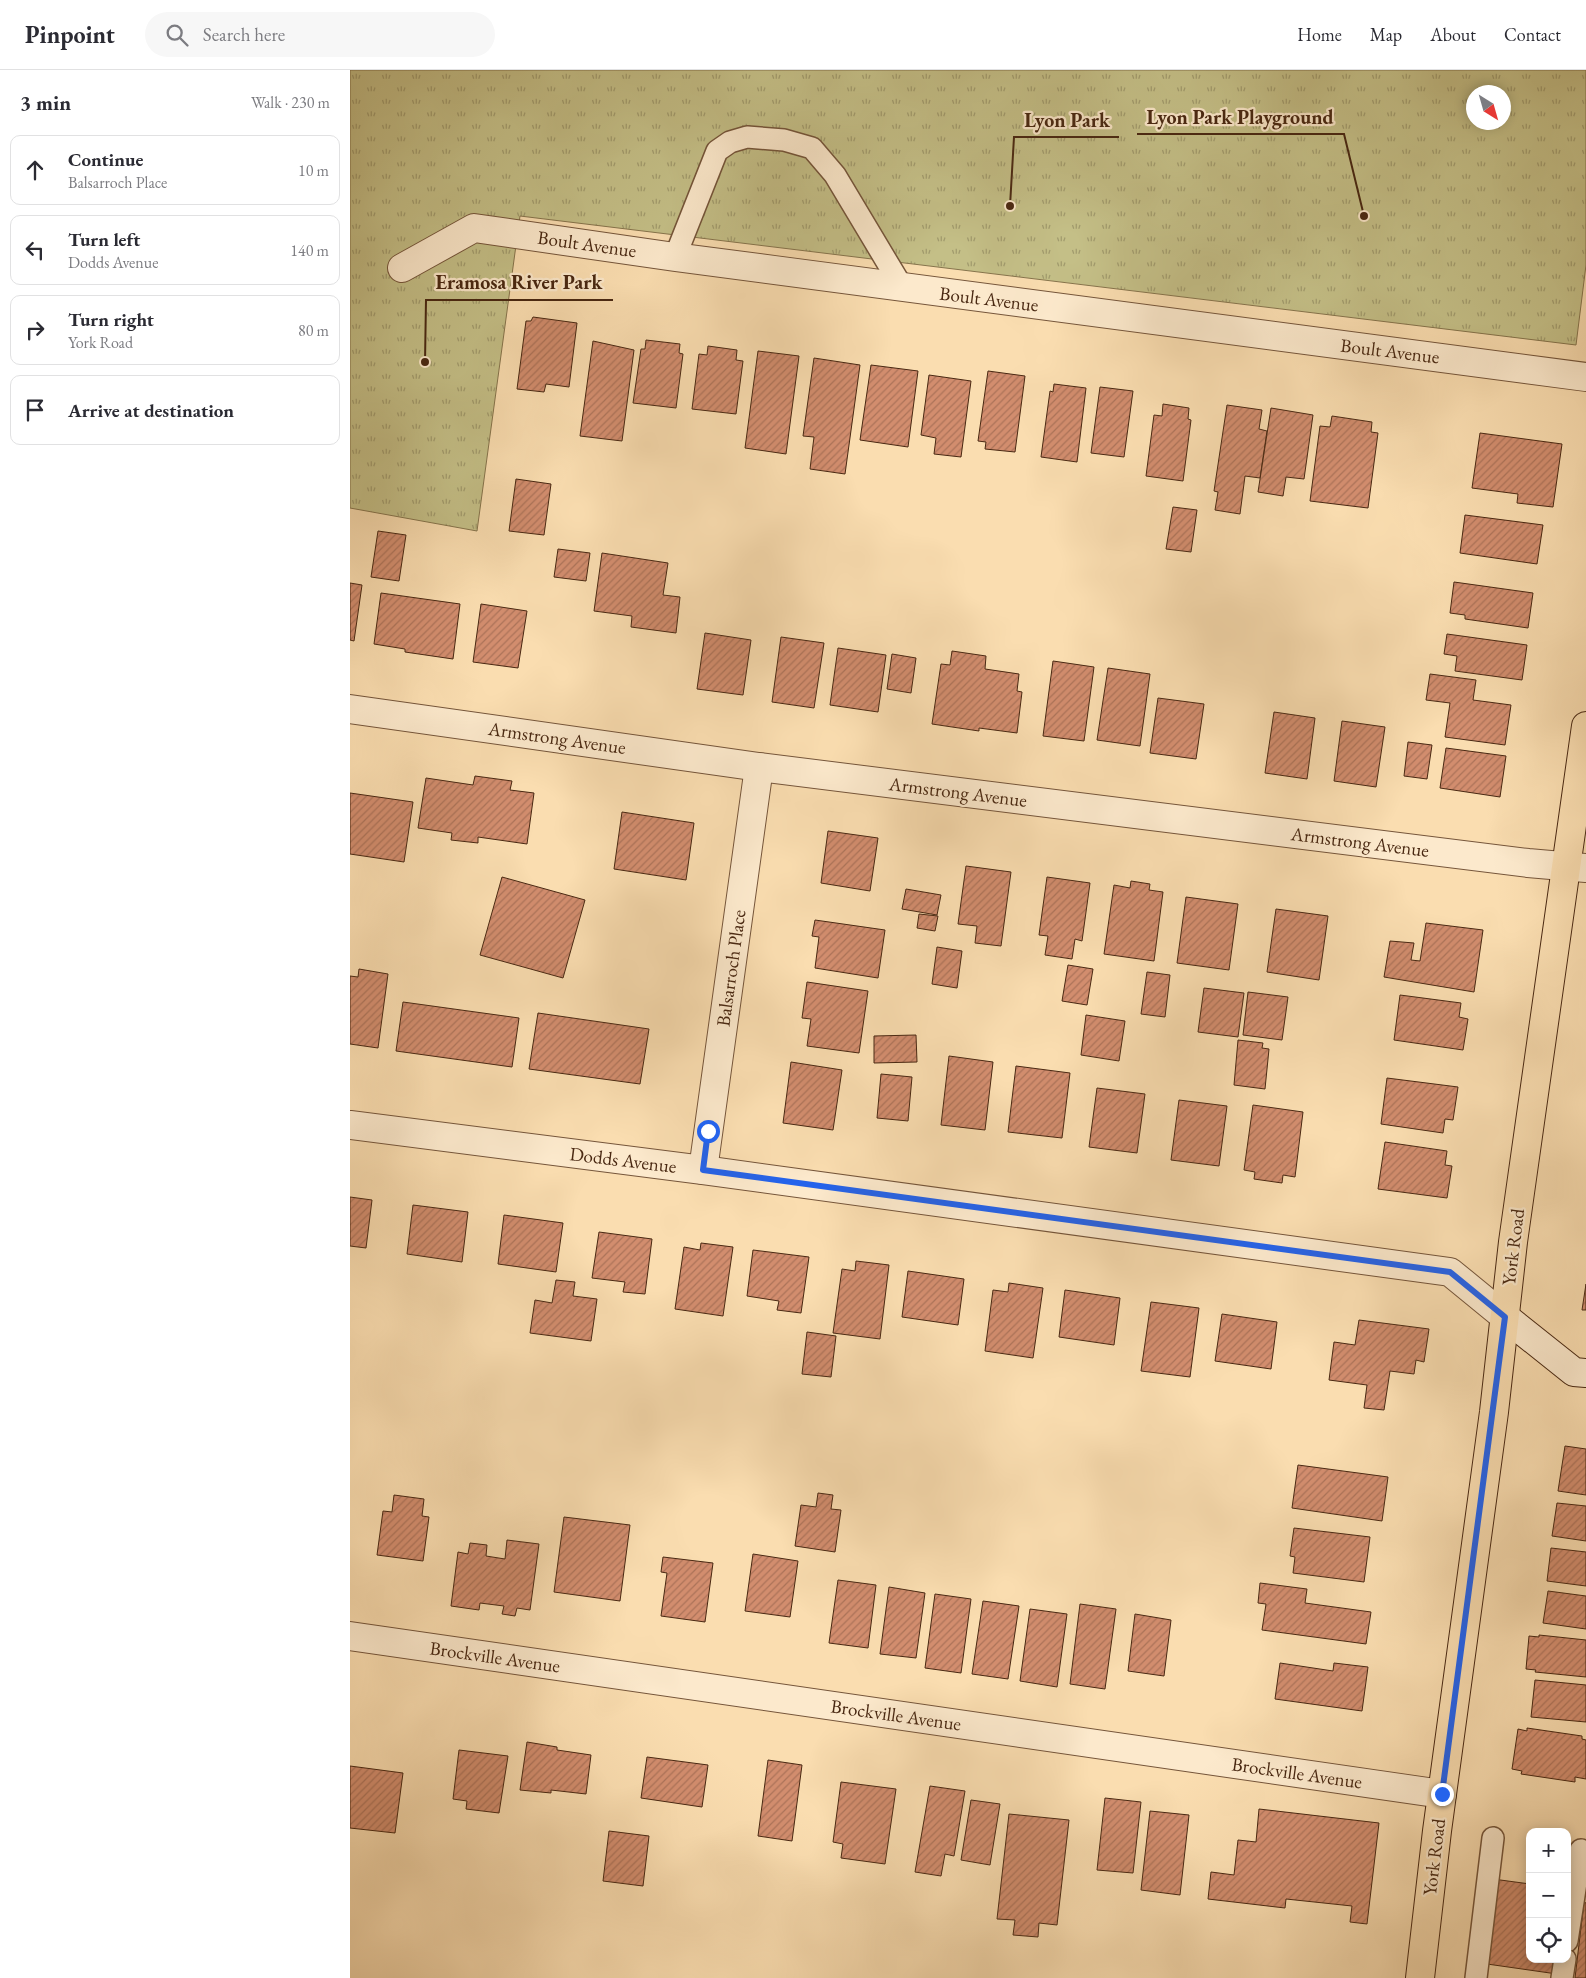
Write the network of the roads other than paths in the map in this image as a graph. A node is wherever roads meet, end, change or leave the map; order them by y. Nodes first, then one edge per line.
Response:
1 (676, 257) junction
2 (402, 268) dead end
3 (902, 287) junction
4 (1586, 377) edge
5 (350, 709) edge
6 (1586, 726) edge
7 (759, 767) junction
8 (1576, 868) edge
9 (350, 1125) edge
10 (703, 1170) junction
11 (1505, 1317) junction
12 (1586, 1373) edge
13 (350, 1636) edge
14 (1442, 1794) junction
15 (1493, 1838) dead end
16 (1581, 1850) dead end
17 (1571, 1918) edge
18 (1564, 1963) edge
19 (1420, 1978) edge
20 (1476, 1978) edge
21 (1562, 1978) edge

1 - 2 street, Boult Avenue
1 - 3 street, Boult Avenue
1 - 3 lane
3 - 4 street, Boult Avenue
5 - 7 street, Armstrong Avenue
6 - 8 main road, York Road
7 - 8 street, Armstrong Avenue
7 - 10 street, Balsarroch Place
8 - 11 main road, York Road
9 - 10 street, Dodds Avenue
10 - 11 street, Dodds Avenue
11 - 12 street, Dodds Avenue
11 - 14 main road, York Road
13 - 14 street, Brockville Avenue
14 - 19 main road, York Road
15 - 20 lane
16 - 17 lane
18 - 21 lane

